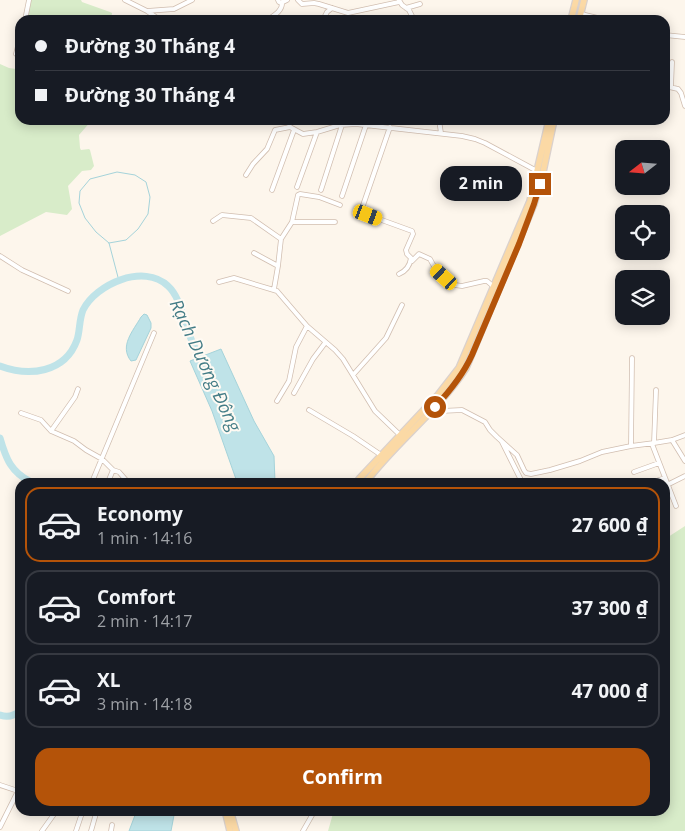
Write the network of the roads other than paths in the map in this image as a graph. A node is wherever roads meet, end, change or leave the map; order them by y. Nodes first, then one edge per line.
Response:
1 (29, 0) edge
2 (125, 0) edge
3 (192, 0) edge
4 (287, 0) edge
5 (298, 0) edge
6 (576, 0) edge
7 (584, 0) edge
8 (280, 1) edge
9 (399, 1) edge
10 (420, 4) dead end
11 (332, 8) junction
12 (406, 8) junction
13 (147, 11) junction
14 (25, 15) edge
15 (153, 15) edge
16 (274, 15) edge
17 (325, 15) edge
18 (411, 15) edge
19 (572, 15) edge
20 (580, 15) edge
21 (670, 36) edge
22 (685, 37) edge
23 (672, 62) dead end
24 (671, 87) joint
25 (685, 106) edge
26 (290, 125) edge
27 (342, 125) joint
28 (366, 125) joint
29 (439, 125) edge
30 (548, 125) edge
31 (553, 125) edge
32 (390, 127) junction
33 (292, 129) junction
34 (317, 132) junction
35 (440, 133) junction
36 (540, 171) junction
37 (246, 175) dead end
38 (297, 187) dead end
39 (272, 190) dead end
40 (321, 190) dead end
41 (342, 196) dead end
42 (340, 205) dead end
43 (213, 221) dead end
44 (292, 222) junction
45 (335, 222) dead end
46 (281, 239) junction
47 (254, 253) dead end
48 (0, 256) edge
49 (410, 263) junction
50 (278, 266) junction
51 (399, 274) dead end
52 (219, 282) dead end
53 (494, 287) junction
54 (274, 289) junction
55 (68, 291) dead end
56 (402, 305) dead end
57 (489, 306) junction
58 (307, 326) junction
59 (154, 333) dead end
60 (324, 343) junction
61 (469, 354) junction
62 (632, 358) dead end
63 (353, 375) junction
64 (78, 389) dead end
65 (656, 390) dead end
66 (294, 393) dead end
67 (277, 401) dead end
68 (435, 407) junction
69 (309, 410) dead end
70 (21, 413) dead end
71 (51, 431) junction
72 (685, 436) edge
73 (402, 437) junction
74 (672, 440) junction
75 (501, 441) junction
76 (653, 444) junction
77 (631, 446) junction
78 (381, 455) junction
79 (102, 459) junction
80 (685, 461) edge
81 (658, 463) junction
82 (113, 470) junction
83 (634, 472) dead end
84 (685, 477) edge
85 (94, 478) edge
86 (110, 478) edge
87 (124, 478) edge
88 (360, 478) edge
89 (369, 478) edge
90 (520, 478) edge
91 (665, 478) edge
92 (670, 484) edge
93 (671, 494) edge
94 (676, 506) dead end
95 (0, 785) edge
96 (15, 788) edge
97 (15, 797) edge
98 (53, 816) edge
99 (81, 816) edge
100 (95, 816) edge
101 (226, 816) edge
102 (232, 816) edge
103 (312, 816) edge
104 (112, 825) dead end
105 (0, 827) edge
106 (44, 830) edge
107 (76, 831) edge
108 (91, 831) edge
109 (111, 831) edge
110 (230, 831) edge
111 (236, 831) edge
112 (303, 831) edge

1 - 14 street
2 - 13 street
3 - 13 street
4 - 8 street
5 - 11 street
6 - 19 main road
7 - 20 main road
8 - 16 street
9 - 11 street
9 - 12 street
10 - 12 street
11 - 17 street
12 - 18 street
13 - 15 street
21 - 22 street
23 - 24 street
24 - 25 street
26 - 33 street
27 - 34 street
27 - 40 street
28 - 32 street
28 - 41 street
29 - 35 street
30 - 36 main road
31 - 36 main road
32 - 35 street
32 - 49 street
33 - 34 street
33 - 37 street
33 - 39 street
34 - 38 street
35 - 36 street
36 - 53 main road
36 - 57 main road
42 - 44 street
43 - 46 street
44 - 45 street
44 - 46 street
46 - 50 street
47 - 50 street
48 - 55 street
49 - 51 street
49 - 53 street
50 - 54 street
52 - 54 street
53 - 57 main road
54 - 58 street
56 - 63 street
57 - 61 main road
58 - 60 street
58 - 67 street
59 - 79 street
60 - 63 street
60 - 66 street
61 - 68 main road
61 - 73 main road
62 - 77 street
63 - 73 street
64 - 71 street
65 - 76 street
68 - 73 main road
68 - 75 street
69 - 78 street
70 - 71 street
71 - 79 street
72 - 74 street
73 - 78 main road
73 - 89 main road
74 - 76 street
74 - 80 street
75 - 77 street
75 - 90 street
76 - 77 street
76 - 81 street
78 - 88 main road
79 - 82 street
79 - 85 street
81 - 83 street
81 - 91 street
82 - 86 street
82 - 87 street
84 - 92 street
93 - 94 street
95 - 96 street
97 - 105 street
98 - 106 street
99 - 107 street
100 - 108 street
101 - 110 main road
102 - 111 main road
103 - 112 street
104 - 109 street

